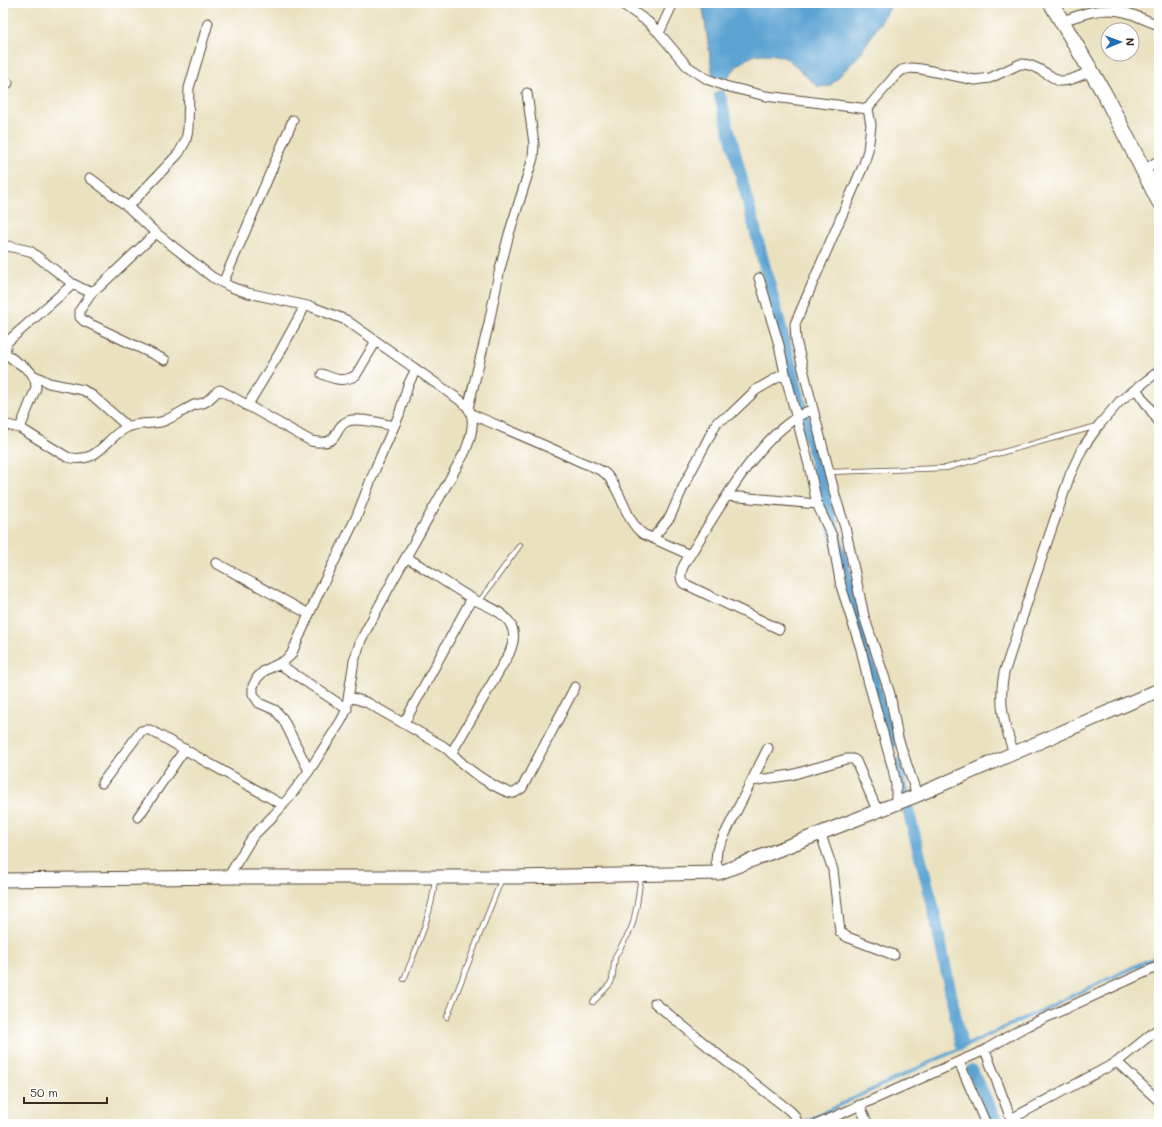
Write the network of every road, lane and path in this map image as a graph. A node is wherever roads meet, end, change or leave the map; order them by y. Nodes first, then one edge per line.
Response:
1 (621, 3) edge
2 (673, 3) edge
3 (1051, 3) edge
4 (1063, 21) junction
5 (208, 23) dead end
6 (1159, 25) edge
7 (659, 33) junction
8 (1091, 71) junction
9 (527, 93) dead end
10 (868, 109) junction
11 (293, 120) dead end
12 (1159, 160) edge
13 (1144, 171) junction
14 (90, 178) dead end
15 (1159, 201) edge
16 (128, 207) junction
17 (156, 234) junction
18 (4, 246) edge
19 (759, 278) dead end
20 (223, 283) junction
21 (73, 284) junction
22 (94, 291) junction
23 (305, 306) junction
24 (376, 341) junction
25 (164, 360) dead end
26 (416, 369) junction
27 (1159, 371) edge
28 (785, 373) junction
29 (322, 374) dead end
30 (35, 376) junction
31 (1136, 389) junction
32 (247, 406) junction
33 (470, 411) junction
34 (804, 413) junction
35 (1159, 422) edge
36 (3, 424) edge
37 (394, 426) junction
38 (1099, 426) junction
39 (128, 427) junction
40 (20, 428) junction
41 (829, 472) junction
42 (728, 496) junction
43 (817, 504) junction
44 (653, 538) junction
45 (520, 545) dead end
46 (690, 555) junction
47 (406, 557) junction
48 (216, 563) dead end
49 (475, 600) junction
50 (309, 614) junction
51 (779, 630) dead end
52 (279, 664) junction
53 (575, 687) dead end
54 (1159, 690) edge
55 (349, 697) junction
56 (346, 709) junction
57 (404, 723) junction
58 (768, 748) dead end
59 (185, 749) junction
60 (452, 752) junction
61 (1014, 753) junction
62 (309, 771) junction
63 (752, 781) junction
64 (102, 783) dead end
65 (907, 799) junction
66 (283, 805) junction
67 (877, 810) junction
68 (138, 817) dead end
69 (820, 832) junction
70 (719, 873) junction
71 (641, 874) junction
72 (228, 877) junction
73 (436, 877) junction
74 (502, 877) junction
75 (3, 880) edge
76 (894, 956) dead end
77 (1159, 966) edge
78 (404, 979) dead end
79 (593, 1002) dead end
80 (654, 1003) dead end
81 (447, 1017) dead end
82 (1159, 1028) edge
83 (985, 1050) junction
84 (959, 1062) junction
85 (1117, 1062) junction
86 (1159, 1101) edge
87 (859, 1105) junction
88 (797, 1121) edge
89 (1012, 1121) edge
90 (818, 1124) edge
91 (868, 1124) edge
92 (986, 1124) edge

1 - 7 street
2 - 7 street
3 - 4 main road
4 - 6 street
4 - 8 main road
5 - 16 street
7 - 10 street
8 - 10 street
8 - 13 main road
9 - 33 street
10 - 34 street
11 - 20 street
12 - 13 street
13 - 15 main road
14 - 16 street
16 - 17 street
17 - 20 street
17 - 22 street
18 - 21 street
19 - 28 street
20 - 23 street
21 - 22 street
21 - 30 street
22 - 25 street
23 - 24 street
23 - 32 street
24 - 26 street
24 - 29 street
26 - 33 street
26 - 37 street
27 - 31 street
28 - 34 street
28 - 44 street
30 - 39 street
30 - 40 street
31 - 35 street
31 - 38 street
32 - 37 street
32 - 39 street
33 - 44 street
33 - 47 street
34 - 41 street
34 - 42 street
34 - 43 street
36 - 40 street
37 - 50 street
38 - 41 lane
38 - 61 street
39 - 40 street
41 - 65 street
42 - 43 street
42 - 46 street
43 - 65 street
44 - 46 street
45 - 49 lane
46 - 51 street
47 - 49 street
47 - 55 street
48 - 50 street
49 - 57 street
49 - 60 street
50 - 52 street
52 - 56 street
52 - 62 street
53 - 60 street
54 - 61 street
55 - 56 street
55 - 57 street
56 - 62 street
57 - 60 street
58 - 63 street
59 - 64 street
59 - 66 street
59 - 68 street
61 - 65 street
62 - 66 street
63 - 67 street
63 - 70 street
65 - 67 street
66 - 72 street
67 - 69 street
69 - 70 street
69 - 76 street
70 - 71 street
71 - 74 street
71 - 79 lane
72 - 73 street
72 - 75 street
73 - 74 street
73 - 78 lane
74 - 81 lane
77 - 83 street
80 - 88 street
82 - 85 street
83 - 84 street
83 - 89 street
84 - 87 street
84 - 92 street
85 - 86 street
85 - 89 street
87 - 90 street
87 - 91 street

